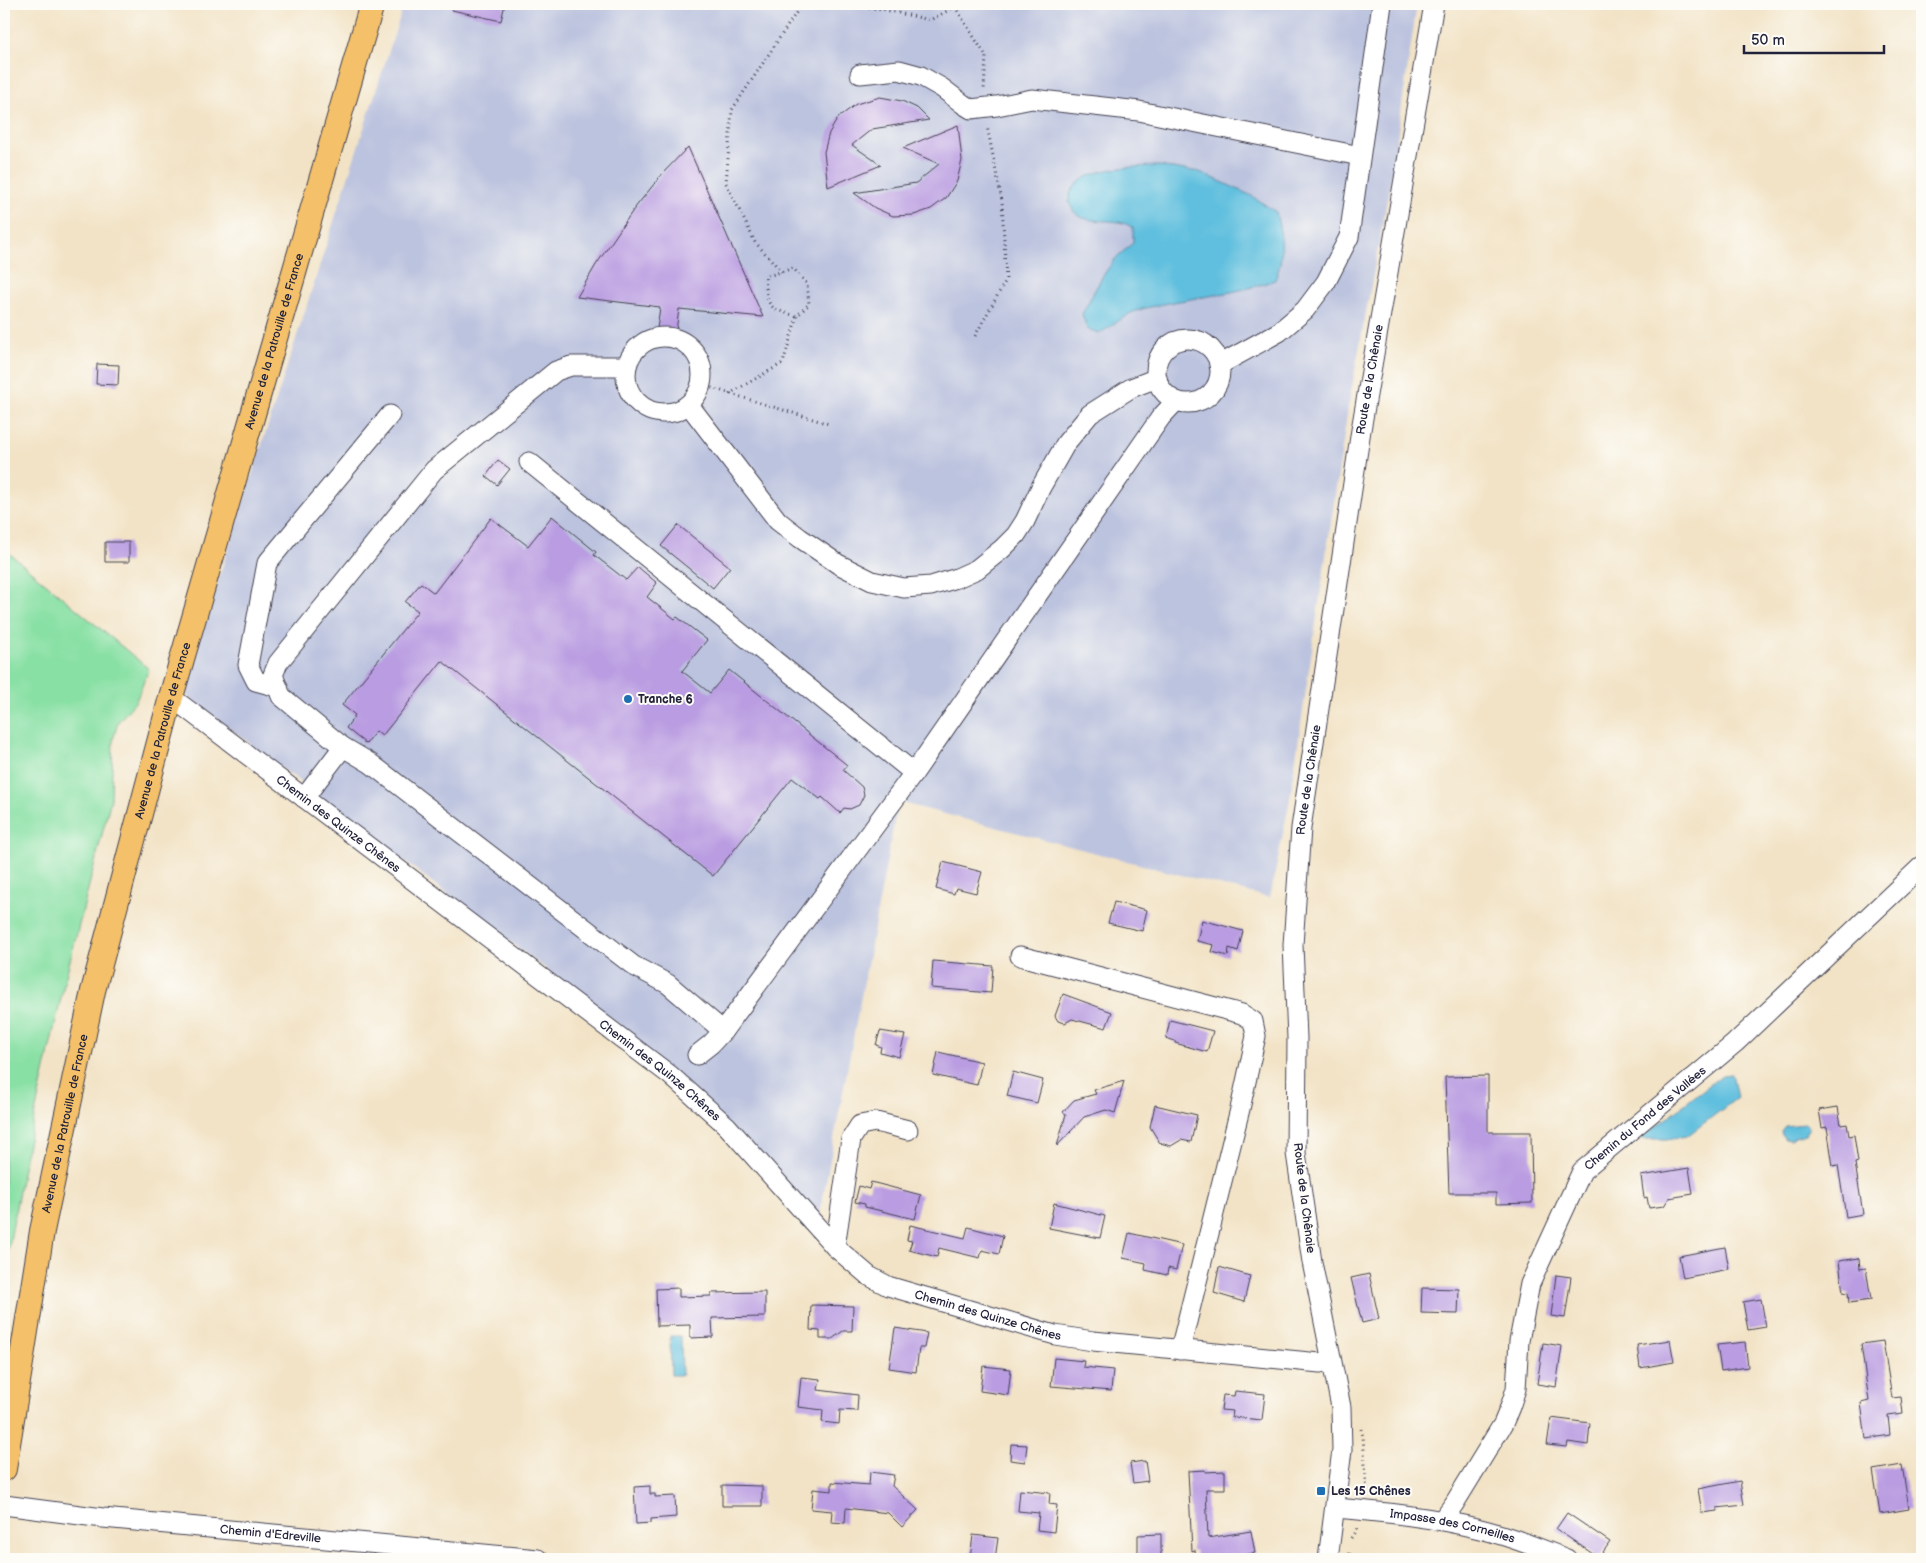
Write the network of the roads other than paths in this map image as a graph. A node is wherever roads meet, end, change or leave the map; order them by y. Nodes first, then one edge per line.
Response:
1 (372, 4) edge
2 (1382, 4) edge
3 (1434, 4) edge
4 (860, 74) dead end
5 (1360, 156) junction
6 (1219, 365) junction
7 (626, 366) junction
8 (1157, 378) junction
9 (1176, 401) junction
10 (689, 405) junction
11 (390, 415) dead end
12 (529, 462) dead end
13 (278, 687) junction
14 (171, 697) junction
15 (343, 747) junction
16 (914, 773) junction
17 (304, 798) junction
18 (1922, 866) edge
19 (1020, 956) dead end
20 (723, 1032) junction
21 (697, 1055) dead end
22 (908, 1130) dead end
23 (835, 1248) junction
24 (1180, 1350) junction
25 (1331, 1360) junction
26 (4, 1469) edge
27 (4, 1505) edge
28 (1335, 1508) junction
29 (1442, 1520) junction
30 (1527, 1551) edge
31 (538, 1559) edge
32 (1328, 1559) edge
33 (1567, 1559) edge

1 - 14 main road, Avenue de la Patrouille de France
2 - 5 street
3 - 25 street, Route de la Chênaie
4 - 5 street
5 - 6 street
6 - 8 street
6 - 9 street
7 - 10 street
7 - 10 street
7 - 13 street
8 - 9 street
8 - 10 street
9 - 16 street
11 - 13 street
12 - 16 street
13 - 15 street
14 - 17 street, Chemin des Quinze Chênes
14 - 26 main road, Avenue de la Patrouille de France
15 - 17 street
15 - 20 street
16 - 20 street
17 - 23 street, Chemin des Quinze Chênes
18 - 29 street, Chemin du Fond des Vallées
19 - 24 street
20 - 21 street
22 - 23 street
23 - 24 street, Chemin des Quinze Chênes
24 - 25 street, Chemin des Quinze Chênes
25 - 28 street, Route de la Chênaie
27 - 31 street, Chemin d'Edreville
28 - 29 street, Impasse des Corneilles
28 - 32 street, Route de la Chênaie
29 - 30 street, Impasse des Corneilles
30 - 33 street, Impasse des Corneilles

